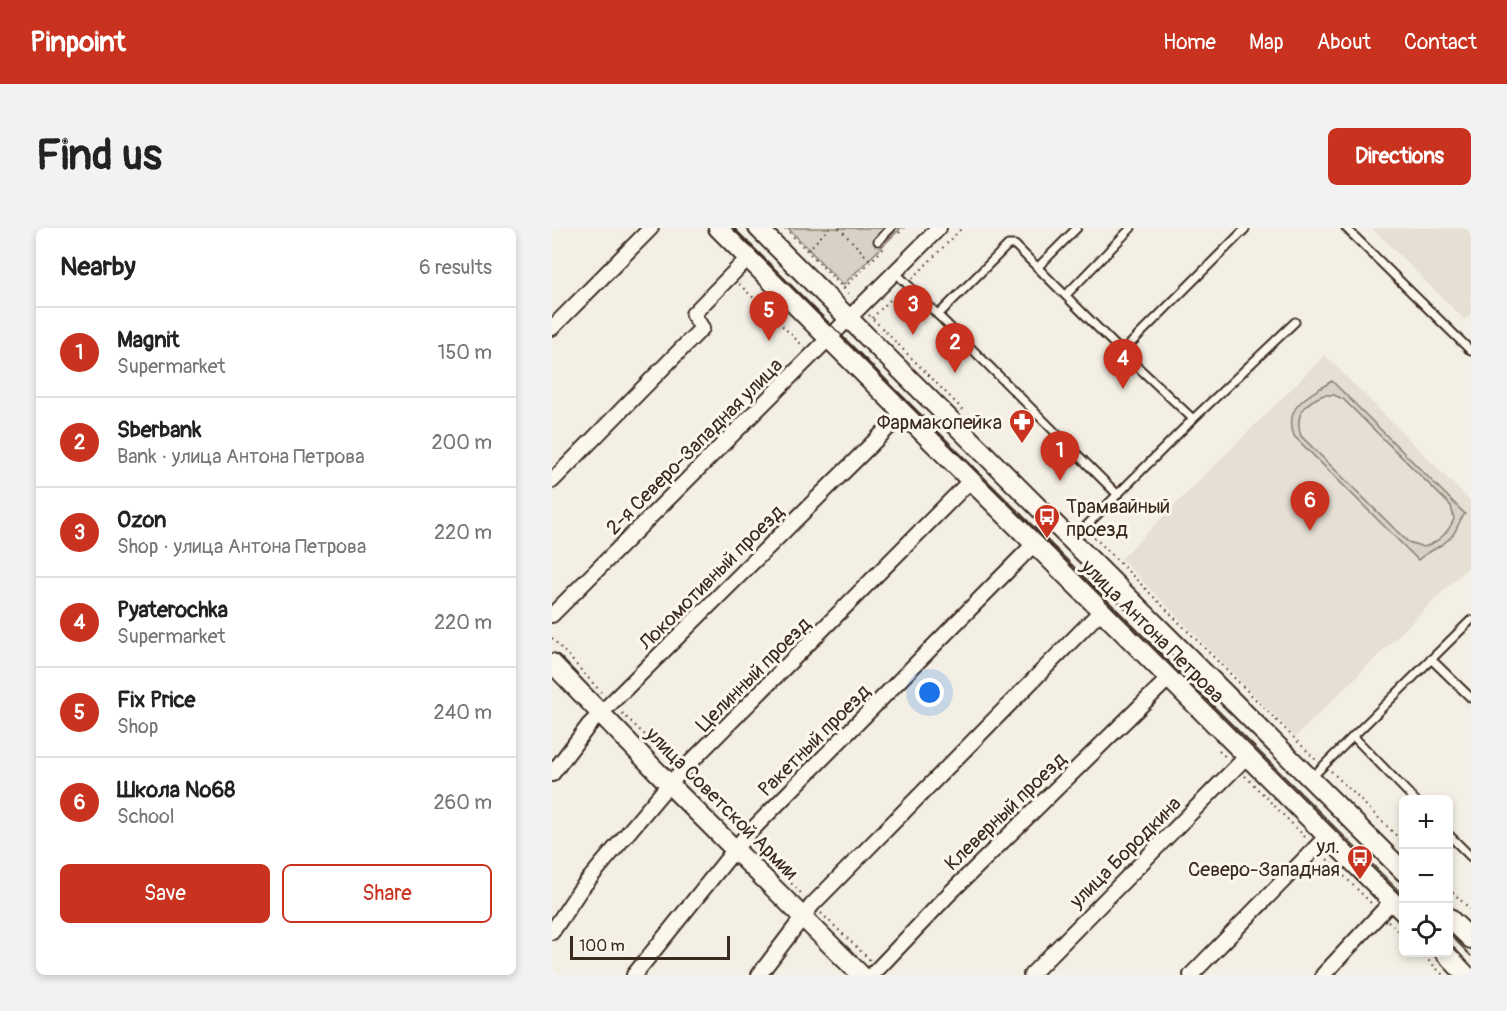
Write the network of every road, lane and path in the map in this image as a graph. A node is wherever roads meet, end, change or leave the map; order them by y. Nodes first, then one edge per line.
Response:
1 (651, 228) edge
2 (718, 228) edge
3 (758, 228) edge
4 (785, 228) edge
5 (829, 228) edge
6 (839, 228) edge
7 (891, 228) edge
8 (904, 228) edge
9 (939, 228) edge
10 (962, 228) edge
11 (1077, 228) edge
12 (1131, 228) edge
13 (1346, 228) edge
14 (1245, 229) edge
15 (896, 236) dead end
16 (878, 241) dead end
17 (888, 244) dead end
18 (807, 251) junction
19 (748, 258) junction
20 (871, 261) junction
21 (1038, 267) junction
22 (895, 272) junction
23 (731, 276) junction
24 (906, 284) junction
25 (844, 288) junction
26 (1066, 294) junction
27 (854, 299) dead end
28 (938, 315) junction
29 (849, 318) junction
30 (872, 318) dead end
31 (1295, 322) dead end
32 (552, 328) edge
33 (829, 339) junction
34 (804, 347) dead end
35 (1471, 351) edge
36 (1122, 352) junction
37 (903, 413) junction
38 (1193, 419) junction
39 (971, 480) junction
40 (552, 482) edge
41 (1117, 494) junction
42 (1076, 536) junction
43 (1034, 544) junction
44 (1101, 610) junction
45 (552, 615) edge
46 (1471, 620) edge
47 (552, 638) edge
48 (1431, 659) junction
49 (552, 663) edge
50 (1169, 678) junction
51 (1471, 698) edge
52 (606, 709) junction
53 (1353, 736) junction
54 (1247, 756) junction
55 (1316, 772) junction
56 (552, 774) edge
57 (676, 778) junction
58 (1410, 795) edge
59 (1327, 836) junction
60 (1399, 838) edge
61 (1453, 840) edge
62 (740, 843) junction
63 (1471, 857) edge
64 (1399, 866) edge
65 (1453, 892) edge
66 (1398, 907) edge
67 (808, 910) junction
68 (1471, 910) edge
69 (1453, 921) edge
70 (552, 932) edge
71 (1471, 939) edge
72 (1425, 957) edge
73 (1448, 957) edge
74 (864, 973) edge
75 (1461, 973) edge
76 (634, 975) edge
77 (759, 975) edge
78 (1031, 975) edge
79 (1191, 975) edge
80 (1323, 975) edge
81 (1443, 975) edge

1 - 32 street
2 - 19 main road, улица Антона Петрова
3 - 29 main road, улица Антона Петрова
4 - 18 path
5 - 18 path
6 - 20 path
7 - 16 lane
8 - 15 path
9 - 22 street, 2-я Северо-Западная улица
10 - 24 path
11 - 21 lane
12 - 26 lane
13 - 35 lane
14 - 36 lane
17 - 20 path
18 - 25 path
19 - 23 street
19 - 33 main road, улица Антона Петрова
20 - 25 path
21 - 26 lane
21 - 28 lane
22 - 24 lane
22 - 29 street, 2-я Северо-Западная улица
23 - 34 path
23 - 40 street
24 - 28 lane
24 - 30 path
25 - 27 path
26 - 36 lane
28 - 41 lane
29 - 33 street, 2-я Северо-Западная улица
29 - 42 main road, улица Антона Петрова
31 - 38 lane
33 - 37 main road, улица Антона Петрова
33 - 45 street, 2-я Северо-Западная улица
36 - 38 lane
37 - 39 main road, улица Антона Петрова
37 - 52 street, Локомотивный проезд
38 - 41 lane
39 - 43 main road, улица Антона Петрова
39 - 57 street, Целинный проезд
41 - 42 lane
42 - 55 main road, улица Антона Петрова
42 - 55 path
43 - 44 main road, улица Антона Петрова
43 - 62 street, Ракетный проезд
44 - 50 main road, улица Антона Петрова
44 - 67 street
46 - 48 lane
47 - 52 path
48 - 51 lane
48 - 53 lane
49 - 52 main road, улица Советской Армии
50 - 54 main road, улица Антона Петрова
50 - 74 street, Клеверный проезд
52 - 56 street, Локомотивный проезд
52 - 57 main road, улица Советской Армии
52 - 57 path
53 - 55 lane
53 - 58 lane
54 - 59 main road, улица Антона Петрова
54 - 78 street, улица Бородкина
55 - 60 path
55 - 64 main road, улица Антона Петрова
57 - 62 main road, улица Советской Армии
57 - 62 path
57 - 70 street, Целинный проезд
59 - 66 main road, улица Антона Петрова
59 - 79 street
61 - 63 lane
62 - 67 main road, улица Советской Армии
62 - 67 path
62 - 76 street, Ракетный проезд
65 - 68 path
66 - 80 street
67 - 74 main road, улица Советской Армии
67 - 74 path
67 - 77 street
69 - 71 main road
72 - 81 path
73 - 75 main road

